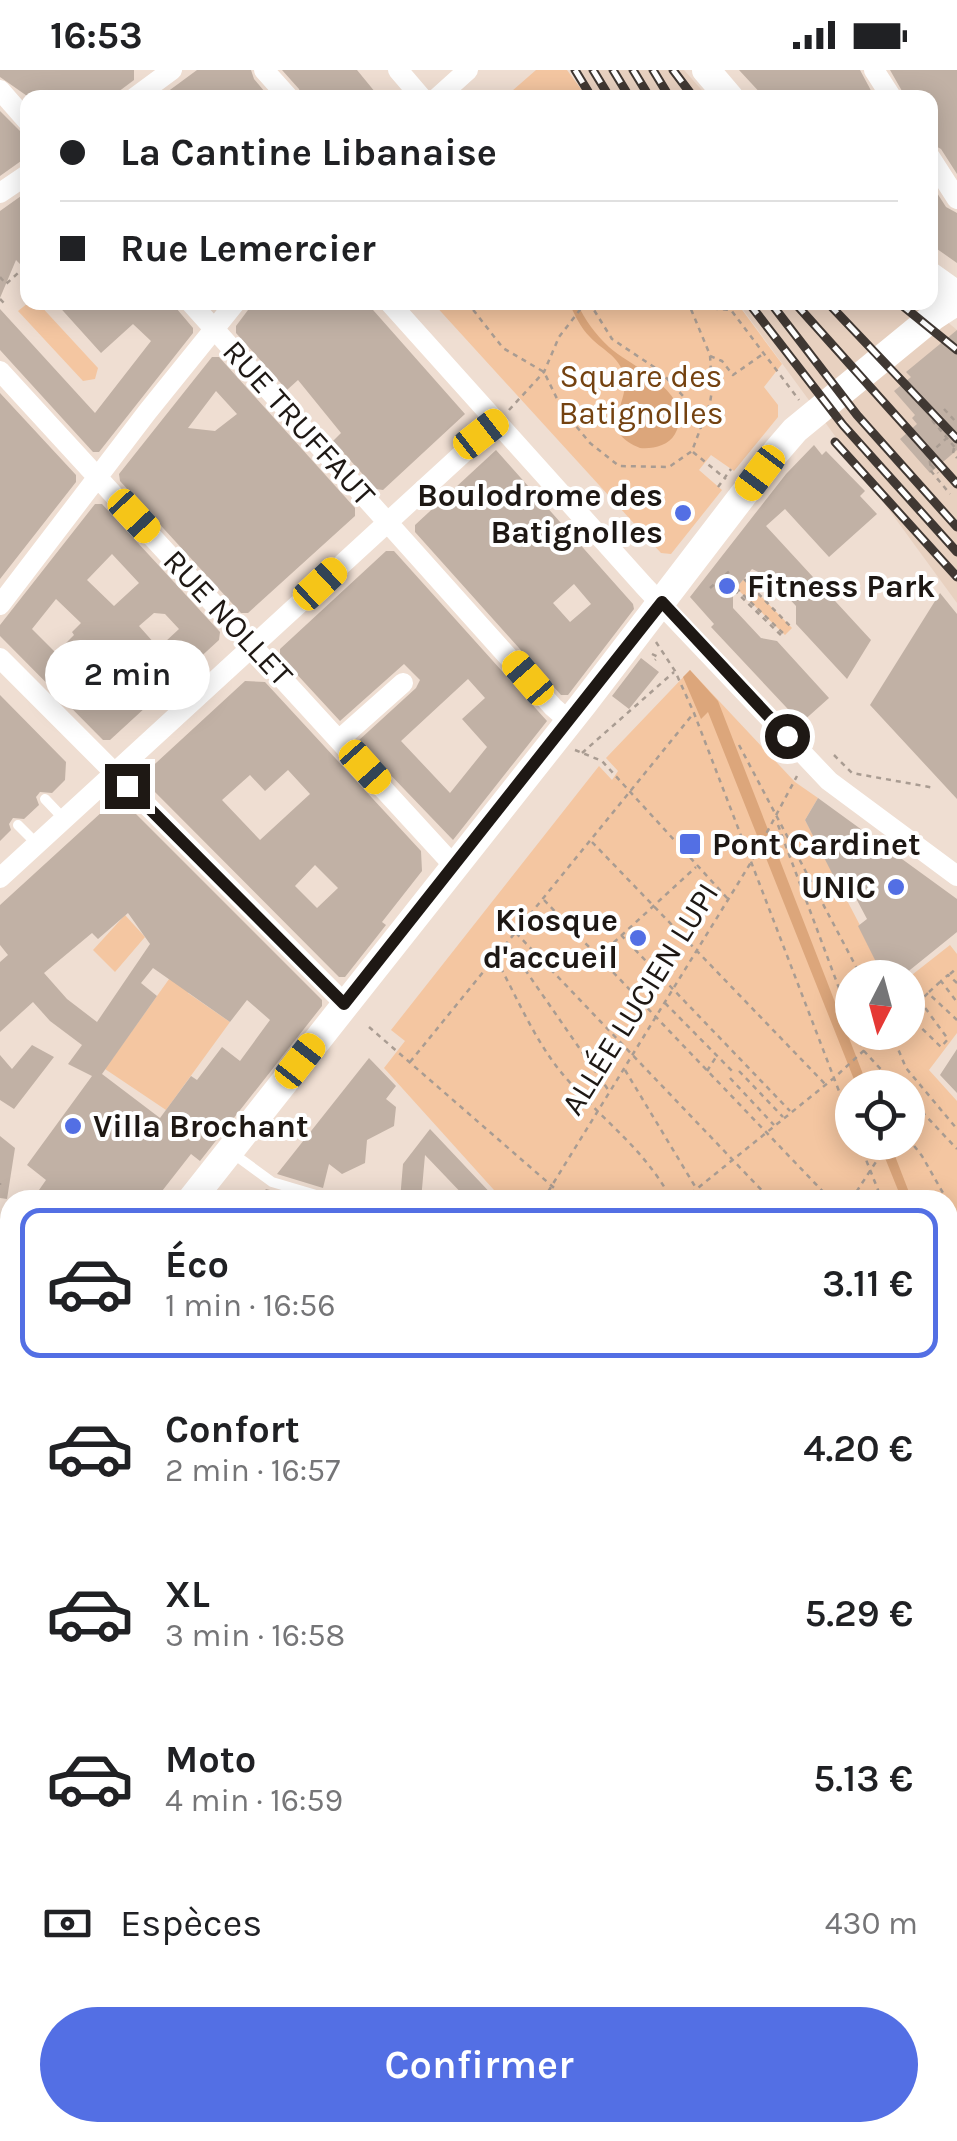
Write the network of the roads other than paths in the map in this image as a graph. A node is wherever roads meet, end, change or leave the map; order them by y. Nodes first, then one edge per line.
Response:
1 (264, 70) edge
2 (398, 70) edge
3 (468, 70) edge
4 (706, 70) edge
5 (0, 90) edge
6 (282, 90) edge
7 (415, 90) edge
8 (447, 90) edge
9 (723, 90) edge
10 (20, 113) edge
11 (938, 169) edge
12 (957, 199) edge
13 (949, 304) edge
14 (197, 310) edge
15 (230, 310) edge
16 (396, 310) edge
17 (215, 330) junction
18 (0, 370) edge
19 (497, 422) junction
20 (98, 476) junction
21 (389, 521) junction
22 (662, 602) junction
23 (0, 604) edge
24 (254, 646) junction
25 (0, 658) edge
26 (403, 683) dead end
27 (567, 733) junction
28 (340, 739) junction
29 (114, 774) junction
30 (45, 799) dead end
31 (64, 820) junction
32 (18, 824) dead end
33 (37, 844) junction
34 (455, 867) junction
35 (957, 876) edge
36 (0, 878) edge
37 (344, 1004) junction
38 (229, 1151) junction
39 (198, 1190) edge
40 (299, 1190) edge

1 - 6 street
2 - 7 street
3 - 8 street
4 - 9 main road
5 - 10 street
11 - 12 street
13 - 22 main road
14 - 17 street, RUE TRUFFAUT
15 - 17 street
16 - 19 street
17 - 20 street
17 - 21 street, RUE TRUFFAUT
18 - 20 street, RUE NOLLET
19 - 21 street
19 - 22 street
20 - 23 street
20 - 24 street, RUE NOLLET
21 - 24 street
21 - 27 street, RUE TRUFFAUT
22 - 27 main road
22 - 35 street
24 - 28 street, RUE NOLLET
24 - 29 street
25 - 29 street
26 - 28 street
27 - 34 main road
28 - 34 street, RUE NOLLET
29 - 31 street
29 - 37 street
30 - 31 lane
31 - 33 street
32 - 33 lane
33 - 36 street
34 - 37 main road
37 - 38 main road
38 - 39 main road
38 - 40 lane

